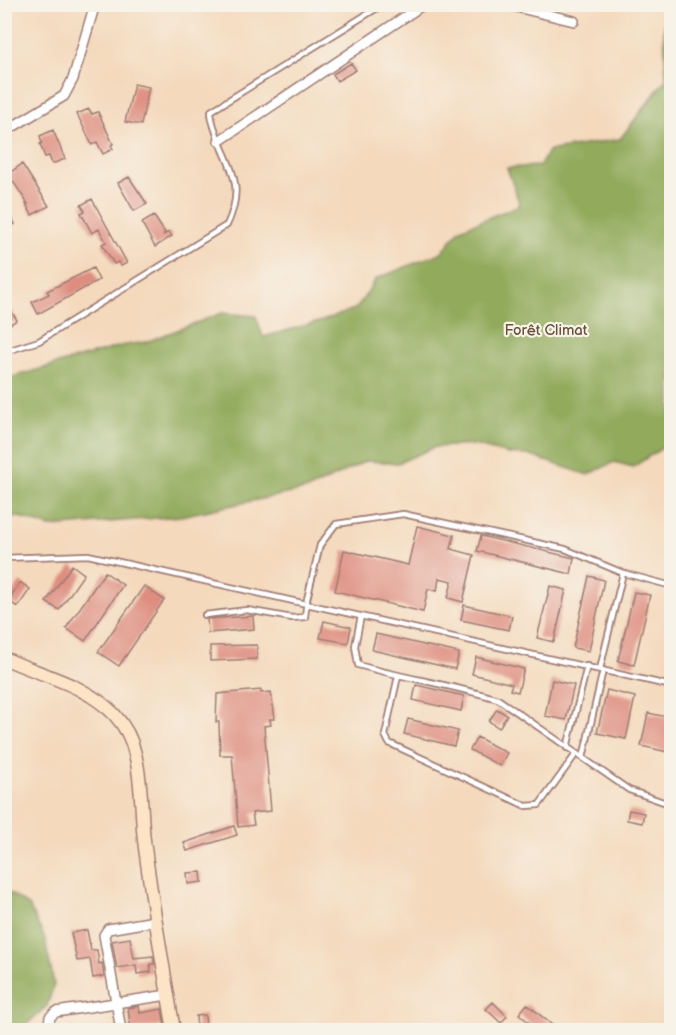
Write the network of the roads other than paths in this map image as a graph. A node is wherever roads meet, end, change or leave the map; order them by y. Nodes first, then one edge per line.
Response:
1 (95, 4) edge
2 (424, 4) edge
3 (504, 4) edge
4 (377, 8) dead end
5 (574, 21) dead end
6 (4, 132) edge
7 (219, 141) junction
8 (4, 351) edge
9 (4, 558) edge
10 (623, 573) junction
11 (672, 586) edge
12 (306, 604) junction
13 (205, 615) dead end
14 (361, 616) junction
15 (4, 658) edge
16 (587, 666) junction
17 (602, 670) junction
18 (398, 676) junction
19 (672, 686) edge
20 (567, 748) junction
21 (576, 754) junction
22 (583, 758) junction
23 (672, 805) edge
24 (155, 921) junction
25 (168, 995) junction
26 (115, 1002) junction
27 (48, 1030) edge
28 (121, 1030) edge
29 (174, 1030) edge

1 - 6 street
2 - 7 street
3 - 5 street
4 - 7 lane
7 - 8 lane
9 - 12 lane
10 - 11 lane
10 - 12 lane
10 - 17 lane
12 - 13 lane
12 - 14 lane
14 - 16 lane
14 - 18 lane
15 - 24 main road
16 - 17 lane
16 - 20 lane
17 - 19 lane
17 - 22 lane
18 - 20 lane
18 - 21 lane
20 - 21 lane
21 - 22 lane
22 - 23 lane
24 - 25 main road
24 - 26 street
25 - 26 street
25 - 29 main road
26 - 27 street
26 - 28 street

